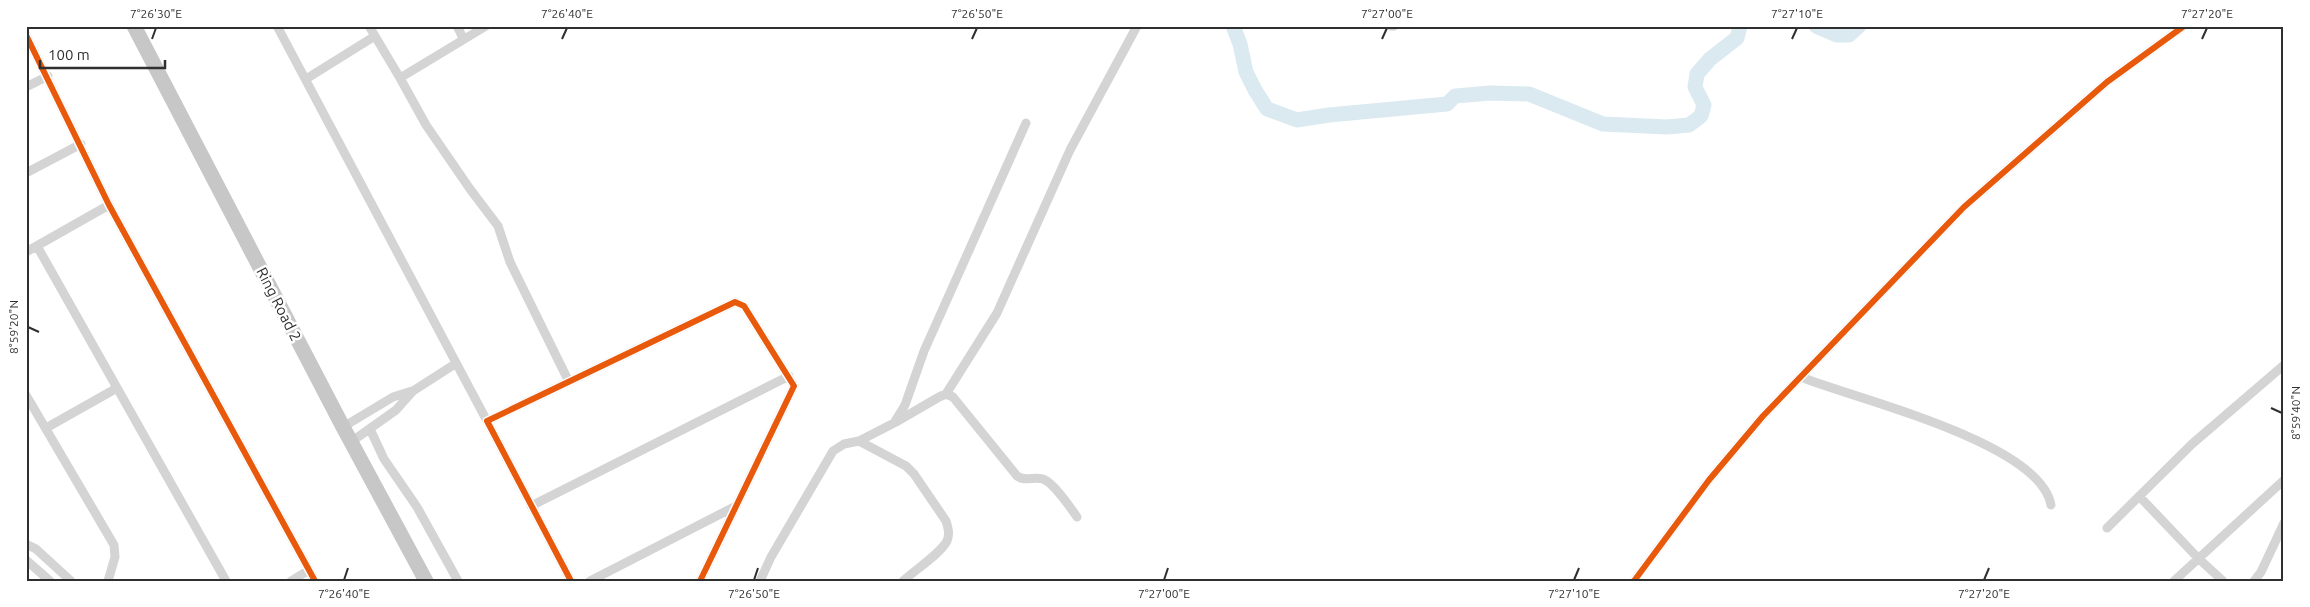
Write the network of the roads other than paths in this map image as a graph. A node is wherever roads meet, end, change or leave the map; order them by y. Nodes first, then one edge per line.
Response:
1 (134, 26) edge
2 (277, 26) edge
3 (369, 26) edge
4 (456, 26) edge
5 (486, 26) edge
6 (1137, 26) edge
7 (2184, 26) edge
8 (26, 35) edge
9 (374, 36) junction
10 (463, 38) junction
11 (48, 76) junction
12 (400, 78) junction
13 (306, 79) junction
14 (26, 87) edge
15 (1026, 123) dead end
16 (81, 144) junction
17 (26, 173) edge
18 (109, 205) junction
19 (37, 246) junction
20 (26, 252) edge
21 (455, 364) junction
22 (2284, 365) edge
23 (789, 376) junction
24 (1801, 377) junction
25 (569, 382) junction
26 (116, 388) junction
27 (413, 391) junction
28 (946, 394) junction
29 (26, 395) edge
30 (487, 421) junction
31 (894, 424) junction
32 (343, 427) junction
33 (46, 428) junction
34 (370, 429) junction
35 (859, 441) junction
36 (351, 442) junction
37 (2284, 480) edge
38 (2139, 496) junction
39 (2051, 505) dead end
40 (531, 506) junction
41 (736, 506) junction
42 (1077, 517) dead end
43 (2284, 523) edge
44 (2107, 528) dead end
45 (26, 544) edge
46 (2198, 558) junction
47 (26, 560) edge
48 (309, 570) junction
49 (50, 581) edge
50 (71, 581) edge
51 (108, 581) edge
52 (226, 581) edge
53 (291, 581) edge
54 (315, 581) edge
55 (426, 581) edge
56 (458, 581) edge
57 (571, 581) edge
58 (590, 581) edge
59 (700, 581) edge
60 (760, 581) edge
61 (903, 581) edge
62 (1634, 581) edge
63 (2174, 581) edge
64 (2223, 581) edge
65 (2254, 581) edge

1 - 32 main road, Ring Road 2
2 - 13 street
3 - 9 street
4 - 10 street
5 - 10 street
6 - 28 street
7 - 24 street
8 - 11 street
9 - 12 street
9 - 13 street
10 - 12 street
11 - 14 street
11 - 16 street
12 - 25 street
13 - 21 street
15 - 31 street
16 - 17 street
16 - 18 street
18 - 19 street
18 - 48 street
19 - 20 street
19 - 26 street
21 - 27 street
21 - 30 street
22 - 38 street
23 - 25 street
23 - 40 street
23 - 41 street
24 - 39 street
24 - 62 street
25 - 30 street
26 - 33 street
26 - 52 street
27 - 32 street
27 - 34 street
28 - 31 street
28 - 42 street
29 - 33 street
30 - 40 street
31 - 35 street
32 - 36 main road, Ring Road 2
33 - 51 street
34 - 36 street
34 - 56 street
35 - 60 street
35 - 61 street
36 - 55 main road, Ring Road 2
37 - 46 street
38 - 44 street
38 - 46 street
40 - 57 street
41 - 58 street
41 - 59 street
43 - 65 street
45 - 50 street
46 - 63 street
46 - 64 street
47 - 49 street
48 - 53 street
48 - 54 street

